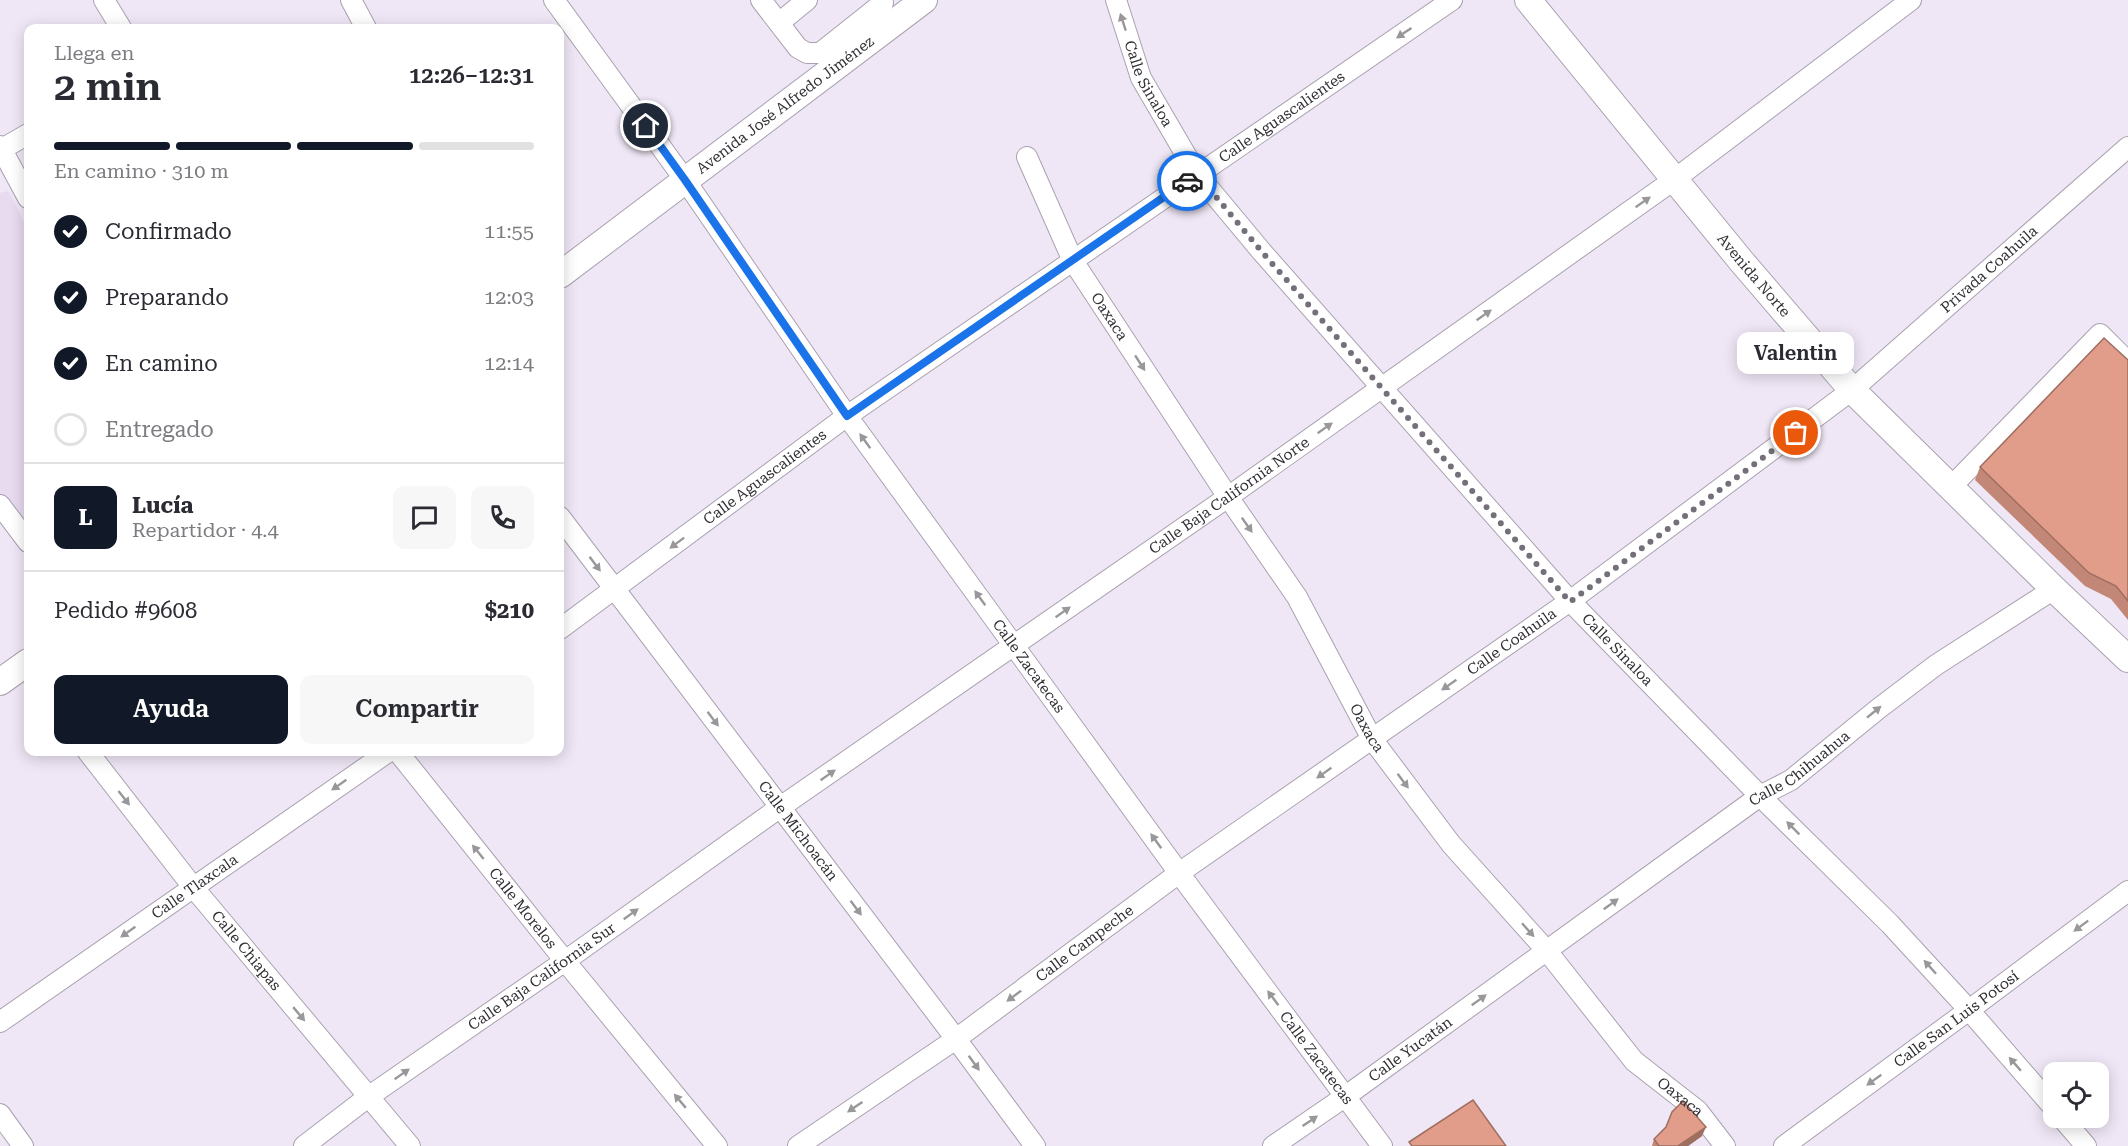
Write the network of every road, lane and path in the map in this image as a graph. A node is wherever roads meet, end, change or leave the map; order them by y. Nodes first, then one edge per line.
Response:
1 (104, 0) edge
2 (351, 0) edge
3 (554, 0) edge
4 (761, 0) edge
5 (807, 0) edge
6 (924, 0) edge
7 (1116, 0) edge
8 (1452, 0) edge
9 (1528, 0) edge
10 (1911, 0) edge
11 (887, 8) edge
12 (119, 24) edge
13 (364, 24) edge
14 (779, 24) junction
15 (24, 136) edge
16 (1, 147) edge
17 (2128, 147) edge
18 (1027, 157) dead end
19 (1197, 174) junction
20 (1675, 179) junction
21 (685, 180) junction
22 (24, 190) edge
23 (1073, 261) junction
24 (564, 272) edge
25 (2128, 362) edge
26 (1382, 388) junction
27 (1852, 390) junction
28 (847, 416) junction
29 (1950, 488) junction
30 (1228, 497) junction
31 (0, 505) edge
32 (564, 522) edge
33 (24, 537) edge
34 (2054, 589) junction
35 (615, 590) junction
36 (1570, 602) junction
37 (564, 626) edge
38 (1015, 646) junction
39 (2128, 659) edge
40 (24, 669) edge
41 (0, 682) edge
42 (1372, 739) junction
43 (91, 756) edge
44 (382, 756) edge
45 (401, 756) edge
46 (1760, 796) junction
47 (780, 808) junction
48 (1179, 873) junction
49 (193, 886) junction
50 (2128, 891) edge
51 (1547, 951) junction
52 (565, 961) junction
53 (1969, 1010) junction
54 (0, 1022) edge
55 (956, 1039) junction
56 (2043, 1095) edge
57 (1346, 1096) junction
58 (368, 1097) junction
59 (0, 1114) edge
60 (2070, 1128) edge
61 (23, 1146) edge
62 (304, 1146) edge
63 (410, 1146) edge
64 (717, 1146) edge
65 (798, 1146) edge
66 (1035, 1146) edge
67 (1273, 1146) edge
68 (1382, 1146) edge
69 (1725, 1146) edge
70 (1784, 1146) edge
71 (2086, 1146) edge

1 - 12 street
2 - 13 street
3 - 21 street, Calle Zacatecas
4 - 14 street
5 - 14 street
6 - 11 main road, Avenida José Alfredo Jiménez
19 -> 7 street, Calle Sinaloa
8 -> 19 street, Calle Aguascalientes
9 - 20 main road, Avenida Norte
10 - 20 street, Calle Baja California Norte
11 - 14 street
11 - 21 main road, Avenida José Alfredo Jiménez
15 - 16 street
16 - 22 street
17 - 27 street, Privada Coahuila
18 - 23 street, Oaxaca
19 - 23 street, Calle Aguascalientes
19 - 26 street, Calle Sinaloa
26 -> 20 street, Calle Baja California Norte
20 - 27 main road, Avenida Norte
21 - 24 main road, Avenida José Alfredo Jiménez
21 - 28 street, Calle Zacatecas
23 - 28 street, Calle Aguascalientes
23 -> 30 street, Oaxaca
25 - 29 street
30 -> 26 street, Calle Baja California Norte
26 - 36 street, Calle Sinaloa
27 - 29 main road, Avenida Norte
27 - 36 street, Calle Coahuila
28 -> 35 street, Calle Aguascalientes
38 -> 28 street, Calle Zacatecas
29 - 34 main road, Avenida Norte
38 -> 30 street, Calle Baja California Norte
30 -> 42 street, Oaxaca
31 - 33 street
32 -> 35 street, Calle Michoacán
34 - 39 main road, Avenida Norte
46 -> 34 street, Calle Chihuahua
35 - 37 street
35 -> 47 street, Calle Michoacán
36 -> 42 street, Calle Coahuila
36 - 46 street, Calle Sinaloa
47 -> 38 street, Calle Baja California Norte
48 -> 38 street, Calle Zacatecas
40 - 41 main road
42 -> 48 street, Calle Campeche
42 -> 51 street, Oaxaca
43 -> 49 street, Calle Chiapas
44 -> 49 street, Calle Tlaxcala
52 -> 45 street, Calle Morelos
51 -> 46 street, Calle Chihuahua
53 -> 46 street, Calle Sinaloa
52 -> 47 street, Calle Baja California Sur
47 -> 55 street, Calle Michoacán
48 -> 55 street, Calle Campeche
57 -> 48 street, Calle Zacatecas
49 -> 54 street, Calle Tlaxcala
49 -> 58 street, Calle Chiapas
50 -> 53 street, Calle San Luis Potosí
57 -> 51 street, Calle Yucatán
51 - 69 street, Oaxaca
58 -> 52 street, Calle Baja California Sur
64 -> 52 street, Calle Morelos
56 -> 53 street, Calle Sinaloa
53 -> 70 street, Calle San Luis Potosí
55 -> 65 street, Calle Campeche
55 -> 66 street, Calle Michoacán
67 -> 57 street, Calle Yucatán
57 - 68 street, Calle Zacatecas
58 - 62 street, Calle Baja California Sur
58 - 63 street, Calle Chiapas
59 - 61 street
60 - 71 street

